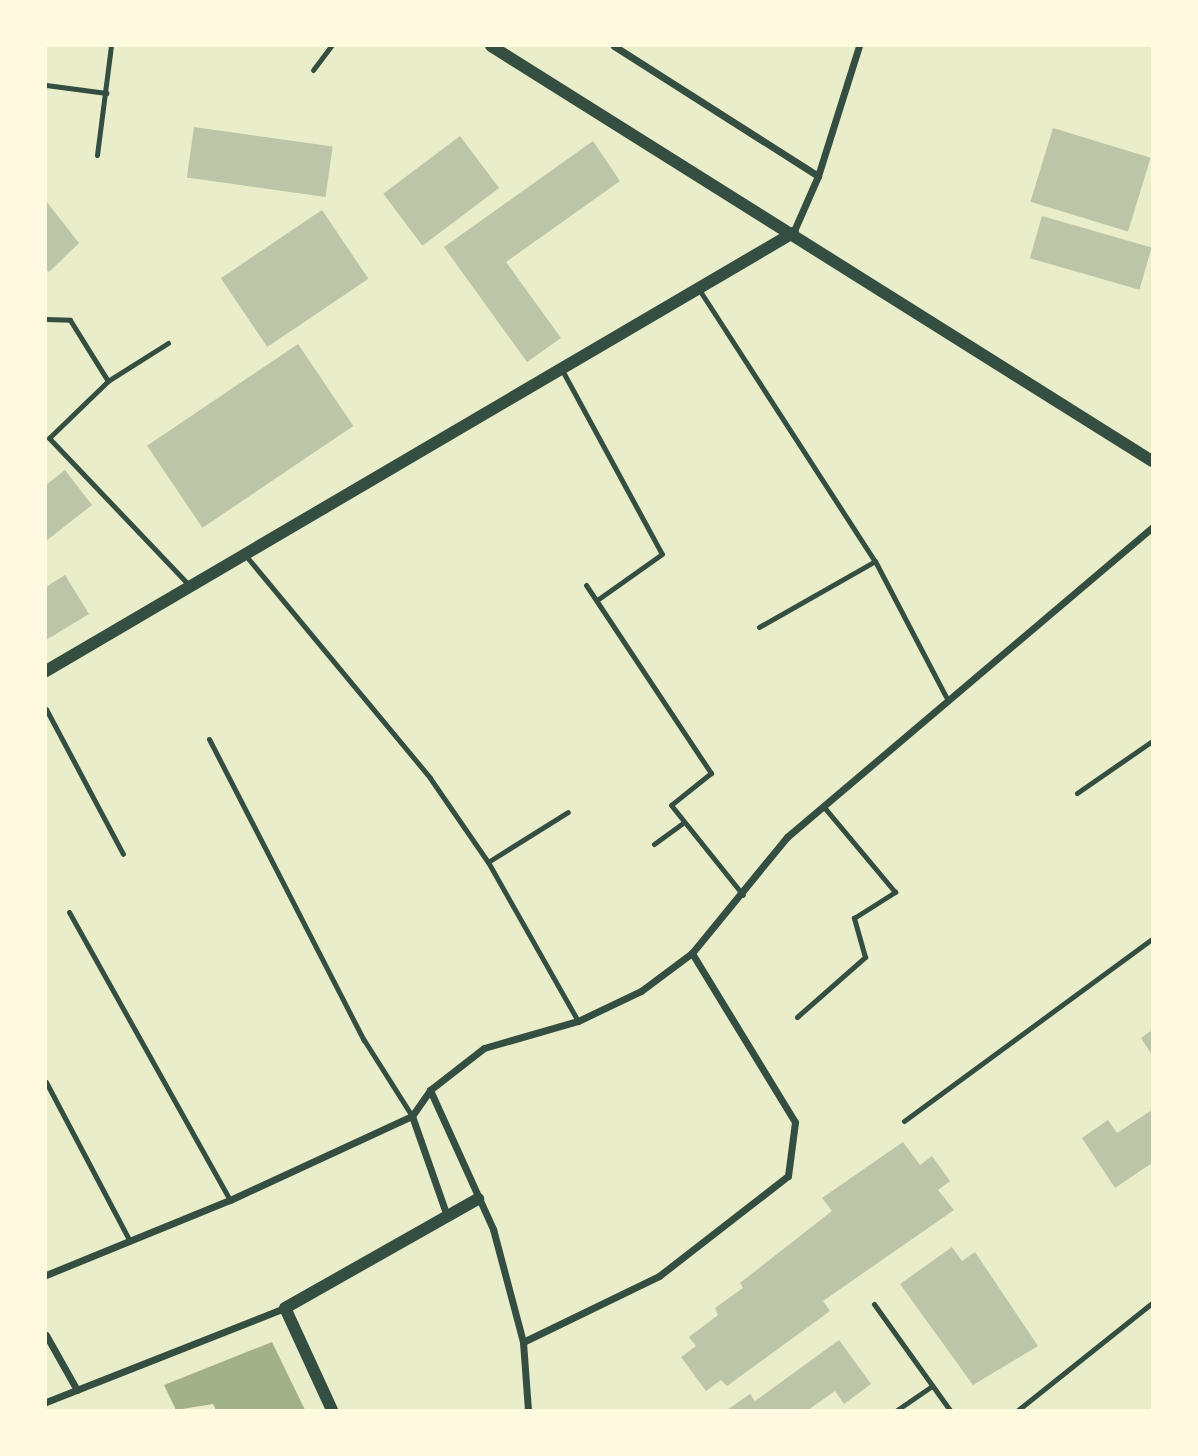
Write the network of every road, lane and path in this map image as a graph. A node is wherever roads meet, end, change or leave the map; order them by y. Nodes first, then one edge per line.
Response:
1 (111, 46) edge
2 (331, 46) edge
3 (491, 46) edge
4 (614, 46) edge
5 (859, 46) edge
6 (313, 70) dead end
7 (46, 85) edge
8 (106, 93) junction
9 (97, 155) dead end
10 (818, 176) junction
11 (793, 233) junction
12 (700, 291) junction
13 (46, 319) edge
14 (168, 343) dead end
15 (562, 370) junction
16 (108, 381) junction
17 (47, 438) edge
18 (1153, 461) edge
19 (1153, 528) edge
20 (246, 556) junction
21 (875, 561) junction
22 (586, 585) dead end
23 (191, 587) junction
24 (597, 600) junction
25 (759, 627) dead end
26 (46, 671) edge
27 (946, 697) junction
28 (46, 709) edge
29 (209, 739) dead end
30 (1153, 741) edge
31 (1077, 793) dead end
32 (822, 806) junction
33 (568, 812) dead end
34 (682, 824) junction
35 (654, 844) dead end
36 (123, 854) dead end
37 (488, 862) junction
38 (743, 895) junction
39 (69, 912) dead end
40 (1153, 939) edge
41 (692, 953) junction
42 (797, 1017) dead end
43 (578, 1021) junction
44 (46, 1082) edge
45 (430, 1090) junction
46 (412, 1116) junction
47 (904, 1121) dead end
48 (478, 1199) junction
49 (230, 1200) junction
50 (447, 1216) junction
51 (130, 1241) junction
52 (46, 1275) edge
53 (1153, 1303) edge
54 (874, 1304) dead end
55 (285, 1308) junction
56 (46, 1335) edge
57 (523, 1342) junction
58 (932, 1386) junction
59 (77, 1390) junction
60 (46, 1402) edge
61 (332, 1410) edge
62 (528, 1410) edge
63 (897, 1410) edge
64 (950, 1410) edge
65 (1018, 1410) edge

1 - 8 lane
2 - 6 lane
3 - 11 street
4 - 10 street
5 - 10 street
7 - 8 lane
8 - 9 lane
10 - 11 street
11 - 12 street
11 - 18 street
12 - 15 street
12 - 21 lane
13 - 16 lane
14 - 16 lane
15 - 20 street
15 - 24 lane
16 - 17 lane
17 - 23 lane
19 - 27 street
20 - 23 street
20 - 37 lane
21 - 25 lane
21 - 27 lane
22 - 24 lane
23 - 26 street
24 - 34 lane
27 - 32 street
28 - 36 lane
29 - 46 lane
30 - 31 lane
32 - 38 street
32 - 42 lane
33 - 37 lane
34 - 35 lane
34 - 38 lane
37 - 43 lane
38 - 41 street
39 - 49 lane
40 - 47 lane
41 - 43 street
41 - 57 street
43 - 45 street
44 - 51 lane
45 - 46 street
45 - 48 street
46 - 49 street
46 - 50 street
48 - 50 street
48 - 57 street
49 - 51 street
50 - 55 street
51 - 52 street
53 - 65 lane
54 - 58 lane
55 - 59 street
55 - 61 street
56 - 59 street
57 - 62 street
58 - 63 lane
58 - 64 lane
59 - 60 street

